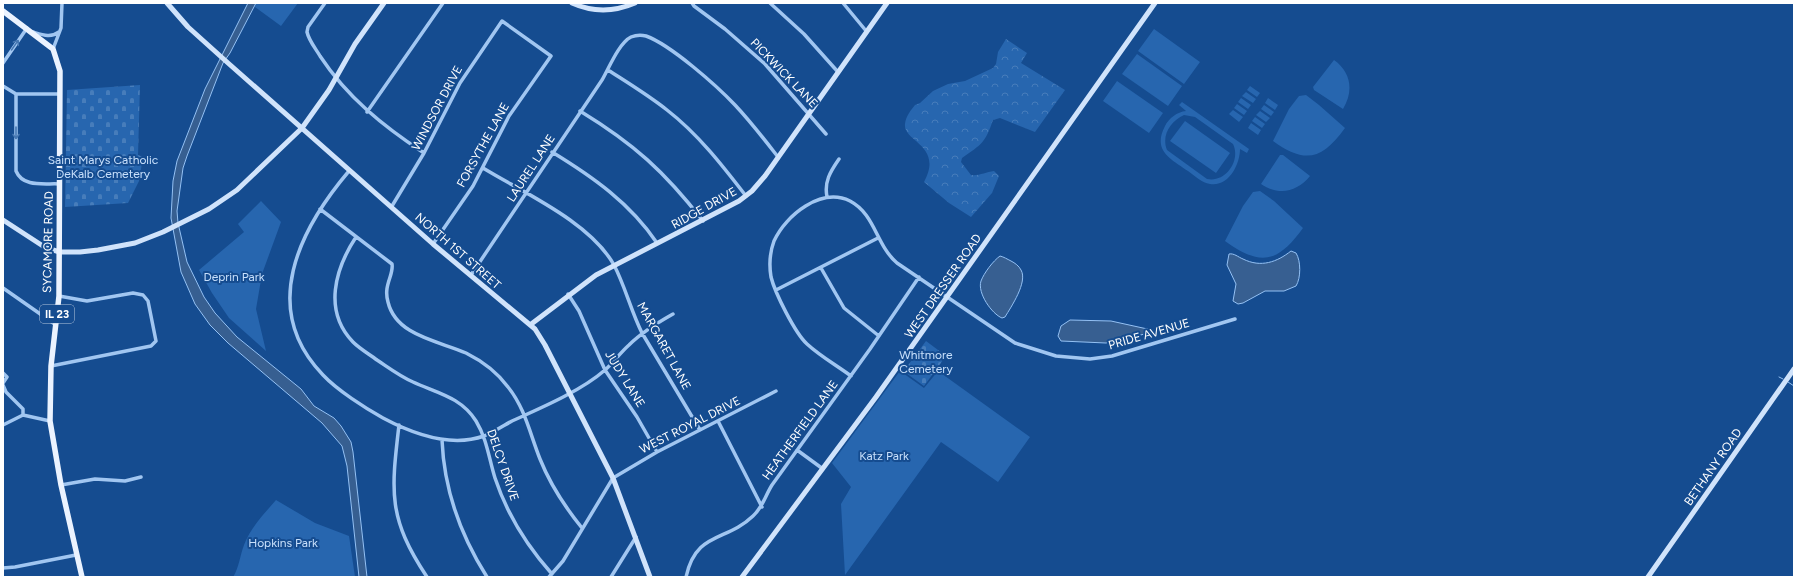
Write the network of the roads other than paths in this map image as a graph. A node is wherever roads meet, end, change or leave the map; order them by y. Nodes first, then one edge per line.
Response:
1 (62, 3) edge
2 (167, 3) edge
3 (325, 3) edge
4 (384, 3) edge
5 (443, 3) edge
6 (572, 3) edge
7 (635, 3) edge
8 (692, 3) edge
9 (770, 3) edge
10 (843, 3) edge
11 (887, 3) edge
12 (1155, 3) edge
13 (625, 5) edge
14 (3, 11) edge
15 (27, 28) junction
16 (60, 31) junction
17 (32, 32) junction
18 (867, 32) junction
19 (53, 49) junction
20 (551, 56) joint
21 (3, 63) edge
22 (608, 70) junction
23 (838, 72) junction
24 (336, 79) junction
25 (3, 86) edge
26 (16, 94) junction
27 (61, 94) junction
28 (580, 111) junction
29 (367, 112) junction
30 (809, 113) junction
31 (302, 128) junction
32 (826, 134) dead end
33 (552, 152) junction
34 (424, 153) junction
35 (778, 157) junction
36 (839, 159) dead end
37 (483, 168) junction
38 (350, 171) junction
39 (60, 184) junction
40 (526, 194) junction
41 (746, 196) junction
42 (827, 197) junction
43 (392, 206) junction
44 (320, 209) junction
45 (3, 220) edge
46 (703, 221) junction
47 (356, 237) junction
48 (878, 238) junction
49 (657, 243) junction
50 (433, 244) junction
51 (60, 252) junction
52 (614, 265) junction
53 (821, 268) junction
54 (471, 275) junction
55 (918, 277) junction
56 (3, 288) edge
57 (776, 290) junction
58 (568, 294) junction
59 (59, 296) junction
60 (947, 296) junction
61 (673, 314) dead end
62 (1236, 319) dead end
63 (56, 325) junction
64 (530, 325) junction
65 (642, 333) junction
66 (879, 336) junction
67 (51, 366) junction
68 (1794, 369) edge
69 (605, 370) junction
70 (3, 373) edge
71 (851, 376) junction
72 (3, 384) edge
73 (776, 391) dead end
74 (569, 392) junction
75 (23, 415) junction
76 (525, 416) junction
77 (50, 421) junction
78 (718, 421) junction
79 (3, 425) edge
80 (399, 425) junction
81 (700, 430) junction
82 (484, 436) junction
83 (442, 440) junction
84 (797, 450) junction
85 (657, 452) junction
86 (823, 469) junction
87 (141, 477) dead end
88 (613, 478) junction
89 (61, 485) junction
90 (762, 507) junction
91 (582, 528) junction
92 (636, 536) junction
93 (76, 555) junction
94 (3, 568) edge
95 (552, 574) junction
96 (82, 577) edge
97 (427, 577) edge
98 (487, 577) edge
99 (549, 577) edge
100 (611, 577) edge
101 (650, 577) edge
102 (686, 577) edge
103 (742, 577) edge
104 (1648, 577) edge

1 - 16 street
2 - 31 street, NORTH 1ST STREET
3 - 24 street
4 - 24 street
5 - 29 street
6 - 13 street
7 - 13 street
8 - 30 street, PICKWICK LANE
9 - 23 street
10 - 18 street
11 - 18 street, RIDGE DRIVE
12 - 60 street, WEST DRESSER ROAD
14 - 15 main road
15 - 17 main road
21 -> 15 street
16 - 17 street
16 - 19 street
17 - 19 main road
18 - 23 street, RIDGE DRIVE
19 - 27 main road, SYCAMORE ROAD / IL 23
20 - 34 street, WINDSOR DRIVE
20 - 37 street, FORSYTHE LANE
22 - 28 street, LAUREL LANE
22 - 35 street, LAUREL LANE
22 - 41 street
23 - 30 street, RIDGE DRIVE
24 - 29 street
24 - 31 street
25 - 26 street
26 - 27 street
26 -> 39 street
27 - 39 main road, SYCAMORE ROAD / IL 23
28 - 33 street, LAUREL LANE
28 - 46 street
29 - 34 street
30 - 32 street, PICKWICK LANE
30 - 35 street, RIDGE DRIVE
31 - 38 street, NORTH 1ST STREET
31 - 51 street
33 - 40 street, LAUREL LANE
33 - 49 street
34 - 43 street, WINDSOR DRIVE
35 - 41 street, RIDGE DRIVE
36 - 42 street
37 - 40 street, MARGARET LANE
37 - 50 street, FORSYTHE LANE
38 - 43 street, NORTH 1ST STREET
38 - 44 street
39 - 51 main road, SYCAMORE ROAD / IL 23
40 - 52 street, MARGARET LANE
40 - 54 street, LAUREL LANE
41 - 46 street, RIDGE DRIVE
42 - 48 street, PRIDE AVENUE
42 - 57 street
43 - 50 street, NORTH 1ST STREET
44 - 47 street
44 - 80 street
45 - 51 street
46 - 49 street, RIDGE DRIVE
47 - 76 street
47 - 82 street, DELCY DRIVE
48 - 53 street
48 - 55 street, PRIDE AVENUE
49 - 52 street, RIDGE DRIVE
50 - 54 street, NORTH 1ST STREET
51 - 59 main road, SYCAMORE ROAD / IL 23
52 - 58 street, RIDGE DRIVE
52 - 65 street, MARGARET LANE
53 - 57 street
53 - 66 street
54 - 64 street, NORTH 1ST STREET
55 - 60 street, PRIDE AVENUE
55 - 66 street, HEATHERFIELD LANE
56 - 63 street
57 - 71 street
58 - 64 street, RIDGE DRIVE
58 - 69 street, JUDY LANE
59 - 63 main road, SYCAMORE ROAD / IL 23
59 - 67 street
60 - 62 street, PRIDE AVENUE
60 - 86 street, WEST DRESSER ROAD
61 - 65 street
63 - 67 main road, SYCAMORE ROAD / IL 23
64 - 74 street, NORTH 1ST STREET
65 - 69 street
65 - 81 street, MARGARET LANE
66 - 71 street, HEATHERFIELD LANE
67 - 77 main road, SYCAMORE ROAD / IL 23
68 - 104 street, BETHANY ROAD
69 - 74 street
69 - 85 street, JUDY LANE
70 - 72 street
71 - 84 street, HEATHERFIELD LANE
72 - 75 street
73 - 78 street, WEST ROYAL DRIVE
74 - 76 street
74 - 88 street, NORTH 1ST STREET
75 - 77 street
75 - 79 street
76 - 82 street
76 - 91 street
77 - 89 main road, SYCAMORE ROAD / IL 23
78 - 81 street, WEST ROYAL DRIVE
78 - 90 street
80 - 83 street
80 - 97 street
81 - 85 street, WEST ROYAL DRIVE
82 - 83 street
82 - 95 street, DELCY DRIVE
83 - 98 street
84 - 86 street
84 - 90 street, HEATHERFIELD LANE
85 - 88 street, WEST ROYAL DRIVE
86 - 103 street, WEST DRESSER ROAD
87 - 89 street
88 - 91 street
88 - 92 street, NORTH 1ST STREET
89 - 93 main road, SYCAMORE ROAD / IL 23
90 - 102 street, HEATHERFIELD LANE
91 - 95 street
92 - 100 street
92 - 101 street, NORTH 1ST STREET
93 - 94 street
93 - 96 main road, SYCAMORE ROAD / IL 23
95 - 99 street

